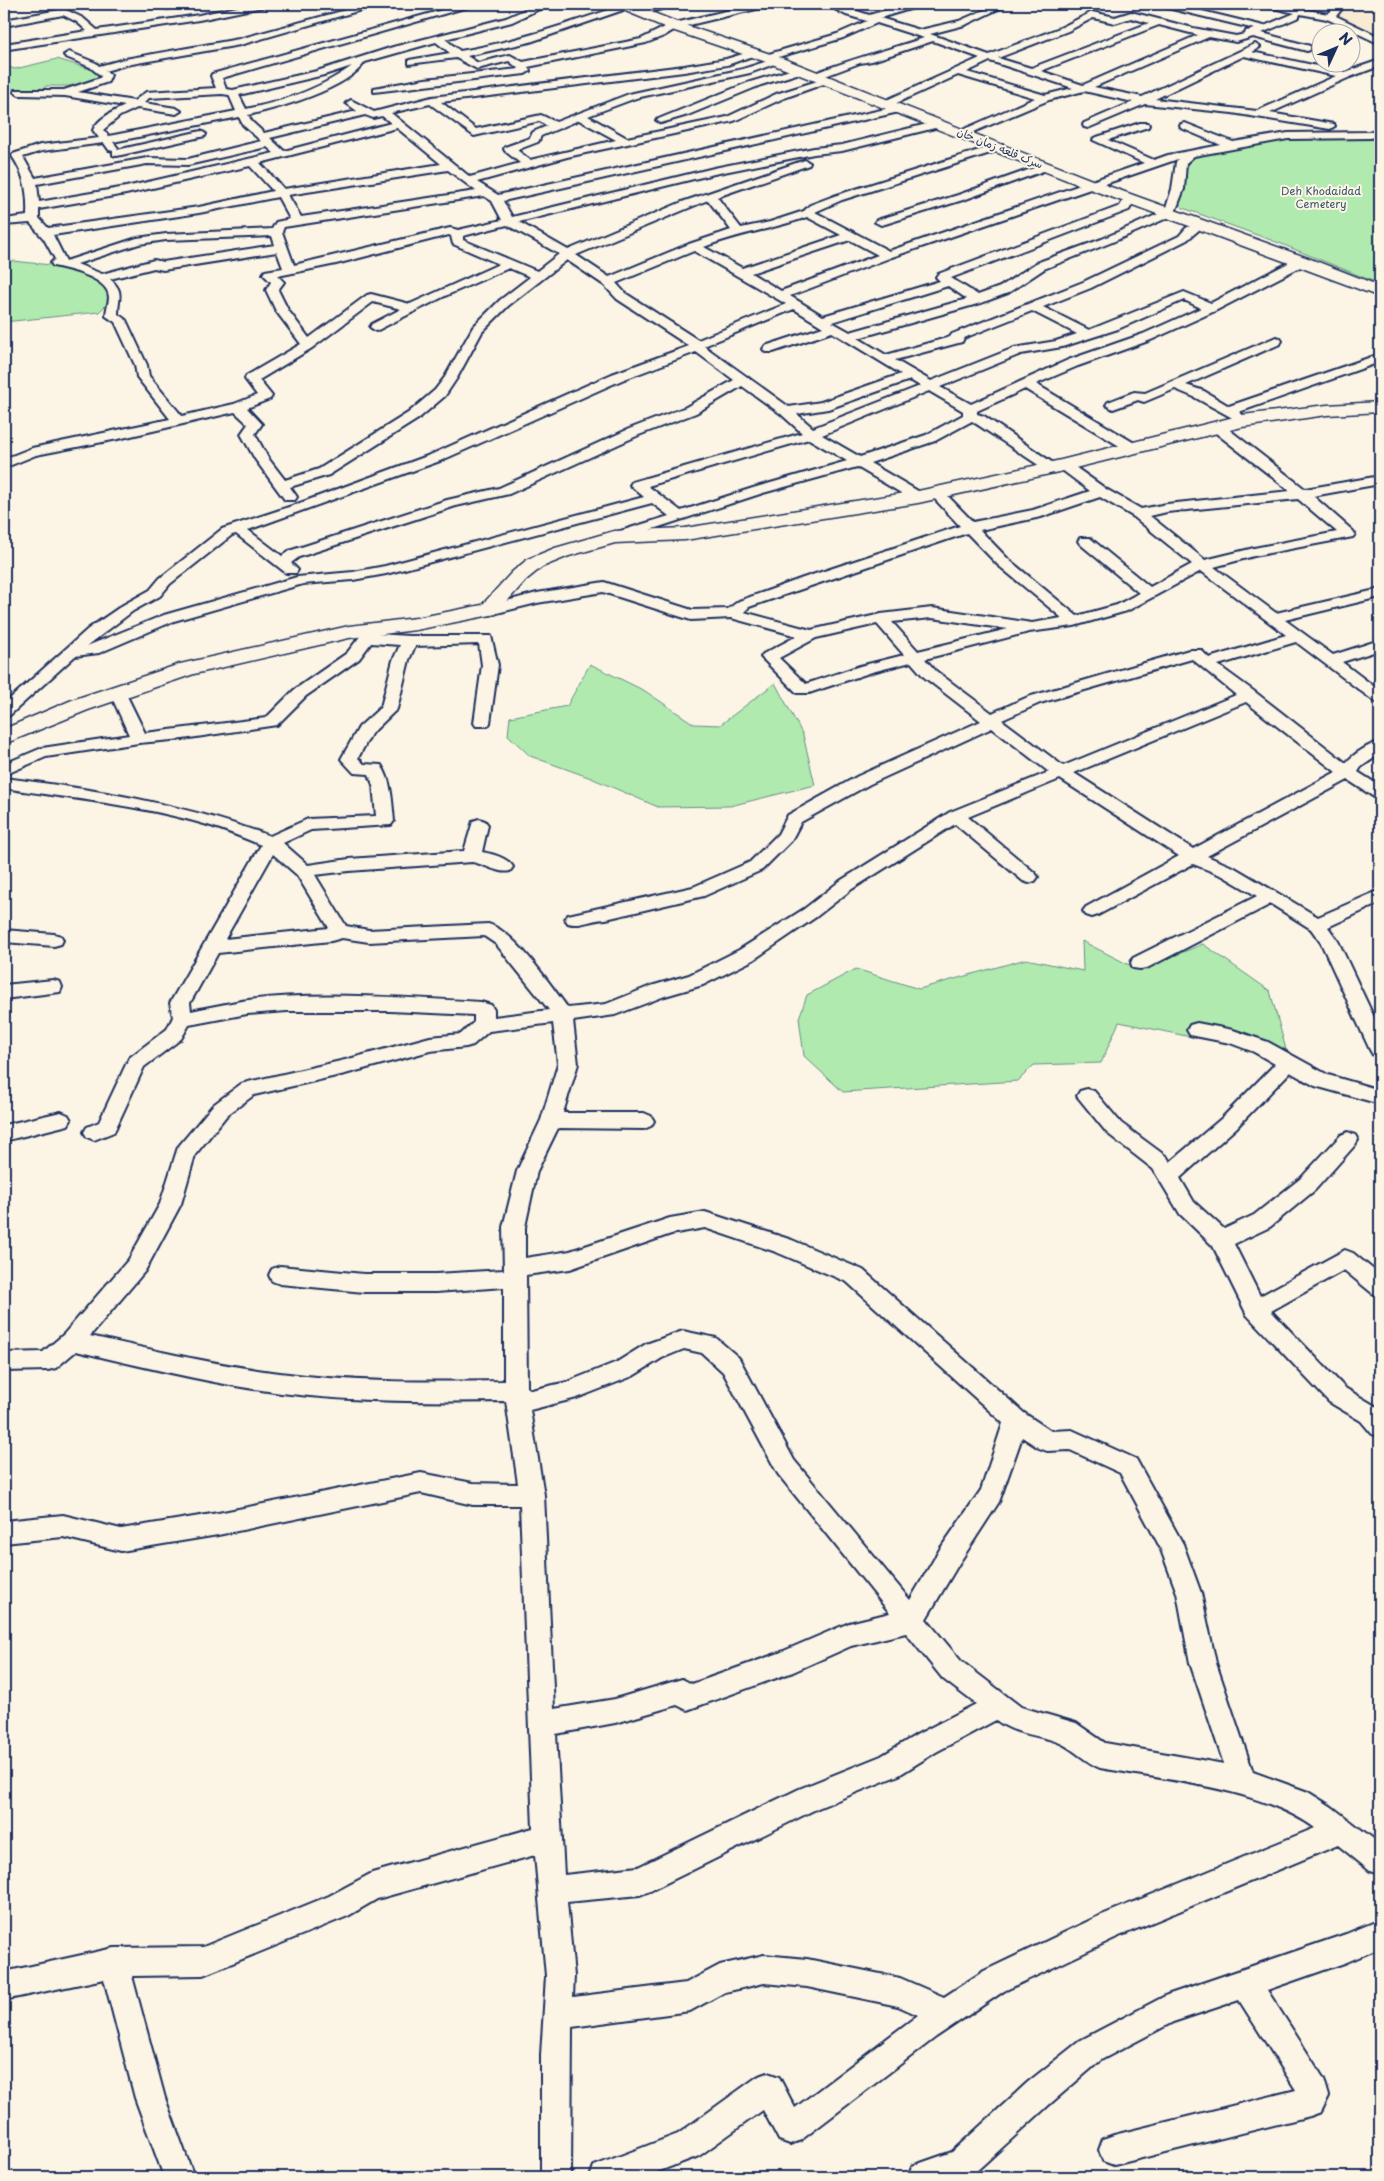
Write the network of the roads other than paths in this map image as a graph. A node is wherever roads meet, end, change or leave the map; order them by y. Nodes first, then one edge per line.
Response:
1 (179, 4) edge
2 (262, 4) edge
3 (377, 4) edge
4 (473, 4) edge
5 (545, 4) edge
6 (674, 4) edge
7 (766, 4) edge
8 (829, 4) edge
9 (917, 4) edge
10 (1005, 4) edge
11 (1217, 4) edge
12 (1267, 4) edge
13 (1342, 4) edge
14 (624, 5) edge
15 (164, 6) dead end
16 (1153, 7) edge
17 (361, 8) junction
18 (640, 12) junction
19 (1201, 12) junction
20 (1130, 14) junction
21 (1296, 15) dead end
22 (1330, 17) junction
23 (516, 18) junction
24 (873, 19) junction
25 (1191, 19) junction
26 (1159, 22) junction
27 (4, 23) edge
28 (403, 23) junction
29 (674, 26) junction
30 (1178, 26) junction
31 (1266, 29) junction
32 (556, 31) junction
33 (94, 32) junction
34 (920, 33) junction
35 (1251, 33) junction
36 (1208, 34) junction
37 (933, 38) junction
38 (438, 39) junction
39 (1380, 41) edge
40 (4, 43) edge
41 (1255, 47) dead end
42 (315, 48) junction
43 (1307, 48) dead end
44 (396, 49) junction
45 (602, 51) junction
46 (1243, 52) junction
47 (70, 55) dead end
48 (458, 56) junction
49 (765, 58) junction
50 (989, 58) junction
51 (361, 61) junction
52 (412, 62) junction
53 (1380, 63) edge
54 (348, 64) junction
55 (522, 66) junction
56 (245, 67) junction
57 (97, 70) junction
58 (800, 70) junction
59 (1032, 70) junction
60 (957, 72) junction
61 (1346, 75) junction
62 (610, 78) junction
63 (822, 79) junction
64 (425, 82) junction
65 (279, 83) junction
66 (678, 87) junction
67 (1084, 88) junction
68 (19, 92) dead end
69 (228, 92) junction
70 (65, 93) junction
71 (305, 94) junction
72 (633, 96) junction
73 (1044, 98) junction
74 (432, 100) junction
75 (1143, 100) junction
76 (351, 103) dead end
77 (137, 104) junction
78 (704, 104) junction
79 (406, 106) junction
80 (893, 106) junction
81 (176, 111) dead end
82 (365, 112) junction
83 (383, 112) junction
84 (243, 113) junction
85 (1259, 114) junction
86 (580, 116) junction
87 (651, 123) dead end
88 (939, 124) junction
89 (397, 125) junction
90 (1088, 125) dead end
91 (1144, 125) dead end
92 (555, 126) junction
93 (1185, 126) dead end
94 (210, 131) dead end
95 (964, 133) junction
96 (1377, 133) edge
97 (105, 140) junction
98 (265, 140) junction
99 (624, 140) junction
100 (542, 144) junction
101 (1233, 146) junction
102 (842, 148) junction
103 (999, 148) junction
104 (1191, 153) junction
105 (280, 154) junction
106 (565, 154) junction
107 (253, 162) junction
108 (1152, 163) junction
109 (527, 164) junction
110 (451, 166) junction
111 (1045, 167) junction
112 (468, 181) junction
113 (32, 182) junction
114 (1092, 185) junction
115 (182, 189) junction
116 (281, 193) junction
117 (491, 196) junction
118 (710, 196) junction
119 (1130, 198) junction
120 (34, 206) junction
121 (199, 210) junction
122 (808, 213) junction
123 (1170, 213) junction
124 (33, 219) junction
125 (297, 221) junction
126 (508, 221) junction
127 (4, 222) edge
128 (881, 222) dead end
129 (99, 224) junction
130 (1200, 224) junction
131 (737, 230) junction
132 (46, 232) junction
133 (276, 232) junction
134 (457, 234) junction
135 (853, 235) junction
136 (216, 236) junction
137 (693, 246) junction
138 (280, 248) junction
139 (568, 254) junction
140 (888, 256) junction
141 (1302, 261) junction
142 (508, 264) junction
143 (68, 265) junction
144 (289, 269) junction
145 (742, 272) junction
146 (538, 276) junction
147 (102, 278) junction
148 (608, 282) junction
149 (950, 282) junction
150 (1380, 292) edge
151 (781, 295) junction
152 (978, 300) junction
153 (796, 304) junction
154 (1031, 306) junction
155 (411, 308) junction
156 (1211, 308) junction
157 (821, 320) junction
158 (376, 327) dead end
159 (834, 327) junction
160 (1088, 334) junction
161 (848, 338) junction
162 (1276, 341) dead end
163 (308, 345) junction
164 (697, 346) junction
165 (769, 349) dead end
166 (1380, 358) edge
167 (885, 360) junction
168 (911, 375) junction
169 (744, 380) junction
170 (1026, 384) junction
171 (1173, 384) junction
172 (929, 386) junction
173 (1112, 405) dead end
174 (238, 407) junction
175 (1380, 407) edge
176 (786, 411) junction
177 (970, 413) junction
178 (1235, 416) junction
179 (178, 420) junction
180 (1217, 427) junction
181 (810, 434) junction
182 (1131, 447) junction
183 (860, 463) junction
184 (4, 464) edge
185 (1057, 466) junction
186 (1380, 480) edge
187 (283, 485) junction
188 (1101, 492) junction
189 (937, 493) junction
190 (1302, 494) junction
191 (655, 498) junction
192 (918, 498) junction
193 (297, 509) junction
194 (1139, 514) junction
195 (678, 516) junction
196 (971, 527) junction
197 (238, 528) junction
198 (614, 537) junction
199 (1085, 541) dead end
200 (282, 562) junction
201 (1202, 565) junction
202 (302, 580) junction
203 (1149, 593) junction
204 (1380, 593) edge
205 (489, 610) junction
206 (732, 613) junction
207 (1274, 618) junction
208 (881, 619) junction
209 (1074, 621) junction
210 (1032, 628) junction
211 (369, 634) junction
212 (811, 635) junction
213 (1297, 637) junction
214 (409, 641) junction
215 (1380, 645) edge
216 (71, 652) junction
217 (917, 657) junction
218 (1331, 661) junction
219 (1206, 664) junction
220 (118, 693) junction
221 (1248, 695) junction
222 (1380, 698) edge
223 (4, 712) edge
224 (991, 721) junction
225 (482, 723) dead end
226 (4, 737) edge
227 (138, 738) junction
228 (1380, 747) edge
229 (4, 770) edge
230 (1060, 772) junction
231 (1348, 773) junction
232 (4, 783) edge
233 (1380, 793) edge
234 (956, 816) junction
235 (479, 825) dead end
236 (271, 842) junction
237 (472, 856) junction
238 (1193, 857) junction
239 (504, 867) dead end
240 (304, 871) junction
241 (1028, 877) dead end
242 (1271, 896) junction
243 (1380, 896) edge
244 (1092, 911) dead end
245 (574, 919) dead end
246 (1317, 925) junction
247 (340, 931) junction
248 (4, 936) edge
249 (54, 940) dead end
250 (211, 947) junction
251 (1140, 963) dead end
252 (53, 987) dead end
253 (4, 992) edge
254 (562, 1014) junction
255 (183, 1017) junction
256 (484, 1025) junction
257 (1197, 1030) dead end
258 (1379, 1045) edge
259 (1288, 1062) junction
260 (1087, 1096) dead end
261 (1380, 1097) edge
262 (61, 1120) dead end
263 (551, 1120) junction
264 (644, 1121) dead end
265 (94, 1132) dead end
266 (4, 1133) edge
267 (1348, 1140) dead end
268 (1168, 1176) junction
269 (1221, 1240) junction
270 (515, 1273) junction
271 (280, 1275) dead end
272 (1380, 1287) edge
273 (1255, 1309) junction
274 (72, 1342) junction
275 (4, 1362) edge
276 (516, 1391) junction
277 (1016, 1420) junction
278 (1380, 1427) edge
279 (532, 1495) junction
280 (4, 1532) edge
281 (912, 1620) junction
282 (998, 1706) junction
283 (542, 1724) junction
284 (1243, 1781) junction
285 (1340, 1831) junction
286 (547, 1838) junction
287 (1380, 1861) edge
288 (551, 1890) junction
289 (1380, 1934) edge
290 (114, 1962) junction
291 (1246, 1984) junction
292 (4, 1986) edge
293 (946, 2013) junction
294 (558, 2014) junction
295 (1114, 2150) dead end
296 (179, 2177) edge
297 (556, 2177) edge
298 (606, 2177) edge
299 (923, 2177) edge

1 - 15 street
2 - 33 street
3 - 17 street
4 - 28 street
5 - 23 street
6 - 18 street
7 - 29 street
8 - 24 street
9 - 24 street
10 - 34 street
11 - 19 street
12 - 22 street
13 - 22 street
14 - 18 street, سرک قلعه زمان خان
14 - 32 street
16 - 19 street
16 - 20 street
16 - 25 street
17 - 28 street
17 - 57 street
18 - 29 street, سرک قلعه زمان خان
19 - 25 street
19 - 31 street
20 - 26 street
20 - 50 street
21 - 31 street
22 - 39 street
23 - 32 street
23 - 38 street
24 - 34 street
24 - 49 street
25 - 30 street
25 - 35 street
26 - 30 street
26 - 59 street
27 - 33 street
28 - 38 street
28 - 42 street
29 - 45 street
29 - 49 street, سرک قلعه زمان خان
30 - 36 street
31 - 35 street
32 - 45 street
32 - 48 street
33 - 40 street
34 - 37 street
35 - 36 street
35 - 43 street
36 - 67 street
37 - 50 street
37 - 63 street
38 - 44 street
38 - 48 street
41 - 46 street
42 - 54 street
42 - 56 street
44 - 51 street
44 - 52 street
45 - 55 street
46 - 61 street
46 - 75 street
47 - 57 street
48 - 52 street
48 - 55 street
49 - 58 street, سرک قلعه زمان خان
49 - 62 street
49 - 66 street
50 - 59 street
50 - 60 street
51 - 54 street
51 - 71 street
52 - 64 street
53 - 61 street
54 - 65 street
55 - 64 street
56 - 65 street
56 - 69 street
57 - 70 street
58 - 63 street, سرک قلعه زمان خان
58 - 78 street
59 - 67 street
60 - 73 street
60 - 80 street
61 - 85 street
62 - 72 street
62 - 74 street
63 - 80 street, سرک قلعه زمان خان
63 - 99 street
64 - 79 street
65 - 69 street
65 - 71 street
66 - 72 street
66 - 78 street
67 - 73 street
67 - 75 street
68 - 70 street
69 - 77 street
69 - 84 street
70 - 77 street
71 - 84 street
72 - 86 street
73 - 95 street
74 - 79 street
74 - 92 street
75 - 85 street
75 - 90 street
76 - 82 street
77 - 81 street
77 - 97 street
78 - 87 street
79 - 83 street
80 - 88 street, سرک قلعه زمان خان
80 - 117 street
82 - 83 street
82 - 98 street
83 - 89 street
84 - 97 street
84 - 98 street
85 - 96 street
86 - 92 street
86 - 99 street
88 - 95 street, سرک قلعه زمان خان
88 - 102 street
89 - 105 street
89 - 110 street
91 - 108 street
92 - 100 street
93 - 101 street
94 - 97 street
95 - 103 street, سرک قلعه زمان خان
96 - 101 street
97 - 113 street
98 - 105 street
98 - 113 street
99 - 106 street
100 - 106 street
100 - 109 street
101 - 104 street
102 - 118 street
102 - 126 street
103 - 111 street, سرک قلعه زمان خان
103 - 122 street
104 - 108 street
104 - 123 street
105 - 107 street
106 - 109 street
107 - 115 street
107 - 116 street
108 - 114 street
109 - 112 street
110 - 112 street
110 - 116 street
111 - 114 street, سرک قلعه زمان خان
111 - 128 street
112 - 117 street
113 - 120 street
114 - 119 street, سرک قلعه زمان خان
114 - 140 street
115 - 121 street
115 - 129 street
116 - 121 street
116 - 125 street
117 - 125 street
117 - 126 street
118 - 131 street
118 - 139 street
119 - 123 street, سرک قلعه زمان خان
119 - 149 street
120 - 124 street
120 - 129 street
121 - 129 street
121 - 136 street
122 - 131 street
122 - 135 street
123 - 130 street, سرک قلعه زمان خان
123 - 152 street
124 - 127 street
124 - 132 street
125 - 133 street
126 - 134 street
126 - 139 street
129 - 132 street
129 - 136 street
129 - 143 street
130 - 141 street, سرک قلعه زمان خان
130 - 154 street
131 - 137 street
132 - 143 street
133 - 136 street
133 - 138 street
134 - 142 street
134 - 144 street
135 - 140 street
135 - 145 street
137 - 145 street
137 - 148 street
138 - 144 street
138 - 147 street
139 - 146 street
139 - 148 street
140 - 151 street
141 - 150 street, سرک قلعه زمان خان
141 - 156 street
142 - 146 street
142 - 155 street
143 - 147 street
144 - 163 street
145 - 151 street
146 - 187 street
147 - 179 street
148 - 164 street
149 - 152 street
149 - 157 street
151 - 153 street
152 - 161 street
153 - 157 street
153 - 164 street
154 - 160 street
154 - 167 street
155 - 158 street
155 - 163 street
156 - 160 street
156 - 170 street
157 - 159 street
159 - 161 street
159 - 165 street
160 - 172 street
161 - 167 street
162 - 171 street
163 - 174 street
164 - 169 street
164 - 193 street
166 - 178 street
167 - 168 street
168 - 172 street
168 - 176 street
169 - 176 street
169 - 200 street
170 - 177 street
170 - 182 street
171 - 173 street
171 - 178 street
172 - 177 street
172 - 181 street
174 - 179 street
174 - 187 street
175 - 178 street
176 - 181 street
177 - 183 street
177 - 185 street
178 - 180 street
179 - 184 street
180 - 182 street
180 - 190 street
181 - 183 street
181 - 191 street
182 - 185 street
183 - 192 street
183 - 195 street
185 - 188 street
185 - 189 street
186 - 190 street
187 - 193 street
188 - 194 street
188 - 196 street
189 - 192 street
189 - 196 street
190 - 194 street
190 - 201 street
191 - 195 street
191 - 202 street
192 - 198 street
193 - 197 street
194 - 201 street
195 - 198 street
196 - 206 street
196 - 209 street
197 - 200 street
197 - 216 street
198 - 205 street
199 - 203 street
200 - 202 street
201 - 203 street
201 - 207 street
202 - 216 street
203 - 209 street
204 - 207 street
205 - 206 street
205 - 211 street
206 - 212 street
207 - 213 street
208 - 210 street
208 - 212 street
208 - 217 street
209 - 210 street
210 - 217 street
211 - 214 street
211 - 220 street
211 - 227 street
212 - 217 street
213 - 218 street
213 - 219 street
214 - 225 street
214 - 236 street
215 - 218 street
216 - 223 street
217 - 224 street
218 - 222 street
219 - 221 street
219 - 224 street
220 - 226 street
220 - 227 street
221 - 230 street
221 - 231 street
224 - 230 street
224 - 245 street
227 - 229 street
228 - 231 street
230 - 234 street
230 - 238 street
231 - 233 street
231 - 238 street
232 - 236 street
234 - 241 street
234 - 254 street
235 - 237 street
236 - 240 street
236 - 250 street
237 - 239 street
237 - 240 street
238 - 242 street
238 - 244 street
240 - 247 street
242 - 246 street
242 - 251 street
243 - 246 street
246 - 258 street
247 - 250 street
247 - 254 street
248 - 249 street
250 - 255 street
252 - 253 street
254 - 256 street
254 - 263 street
255 - 256 street
255 - 265 street
256 - 274 street
257 - 259 street
259 - 261 street
259 - 268 street
260 - 268 street
262 - 266 street
263 - 264 street
263 - 270 street
267 - 269 street
268 - 269 street
269 - 273 street
270 - 271 street
270 - 276 street
270 - 277 street
272 - 273 street
273 - 278 street
274 - 275 street
274 - 276 street
276 - 279 street
276 - 281 street
277 - 281 street
277 - 284 street
279 - 280 street
279 - 283 street
281 - 282 street
281 - 283 street
282 - 284 street
282 - 288 street
283 - 286 street
284 - 285 street
285 - 287 street
285 - 293 street
286 - 288 street
286 - 290 street
288 - 294 street
289 - 291 street
290 - 292 street
290 - 296 street
291 - 295 street
291 - 299 street
293 - 294 street
293 - 298 street
294 - 297 street

